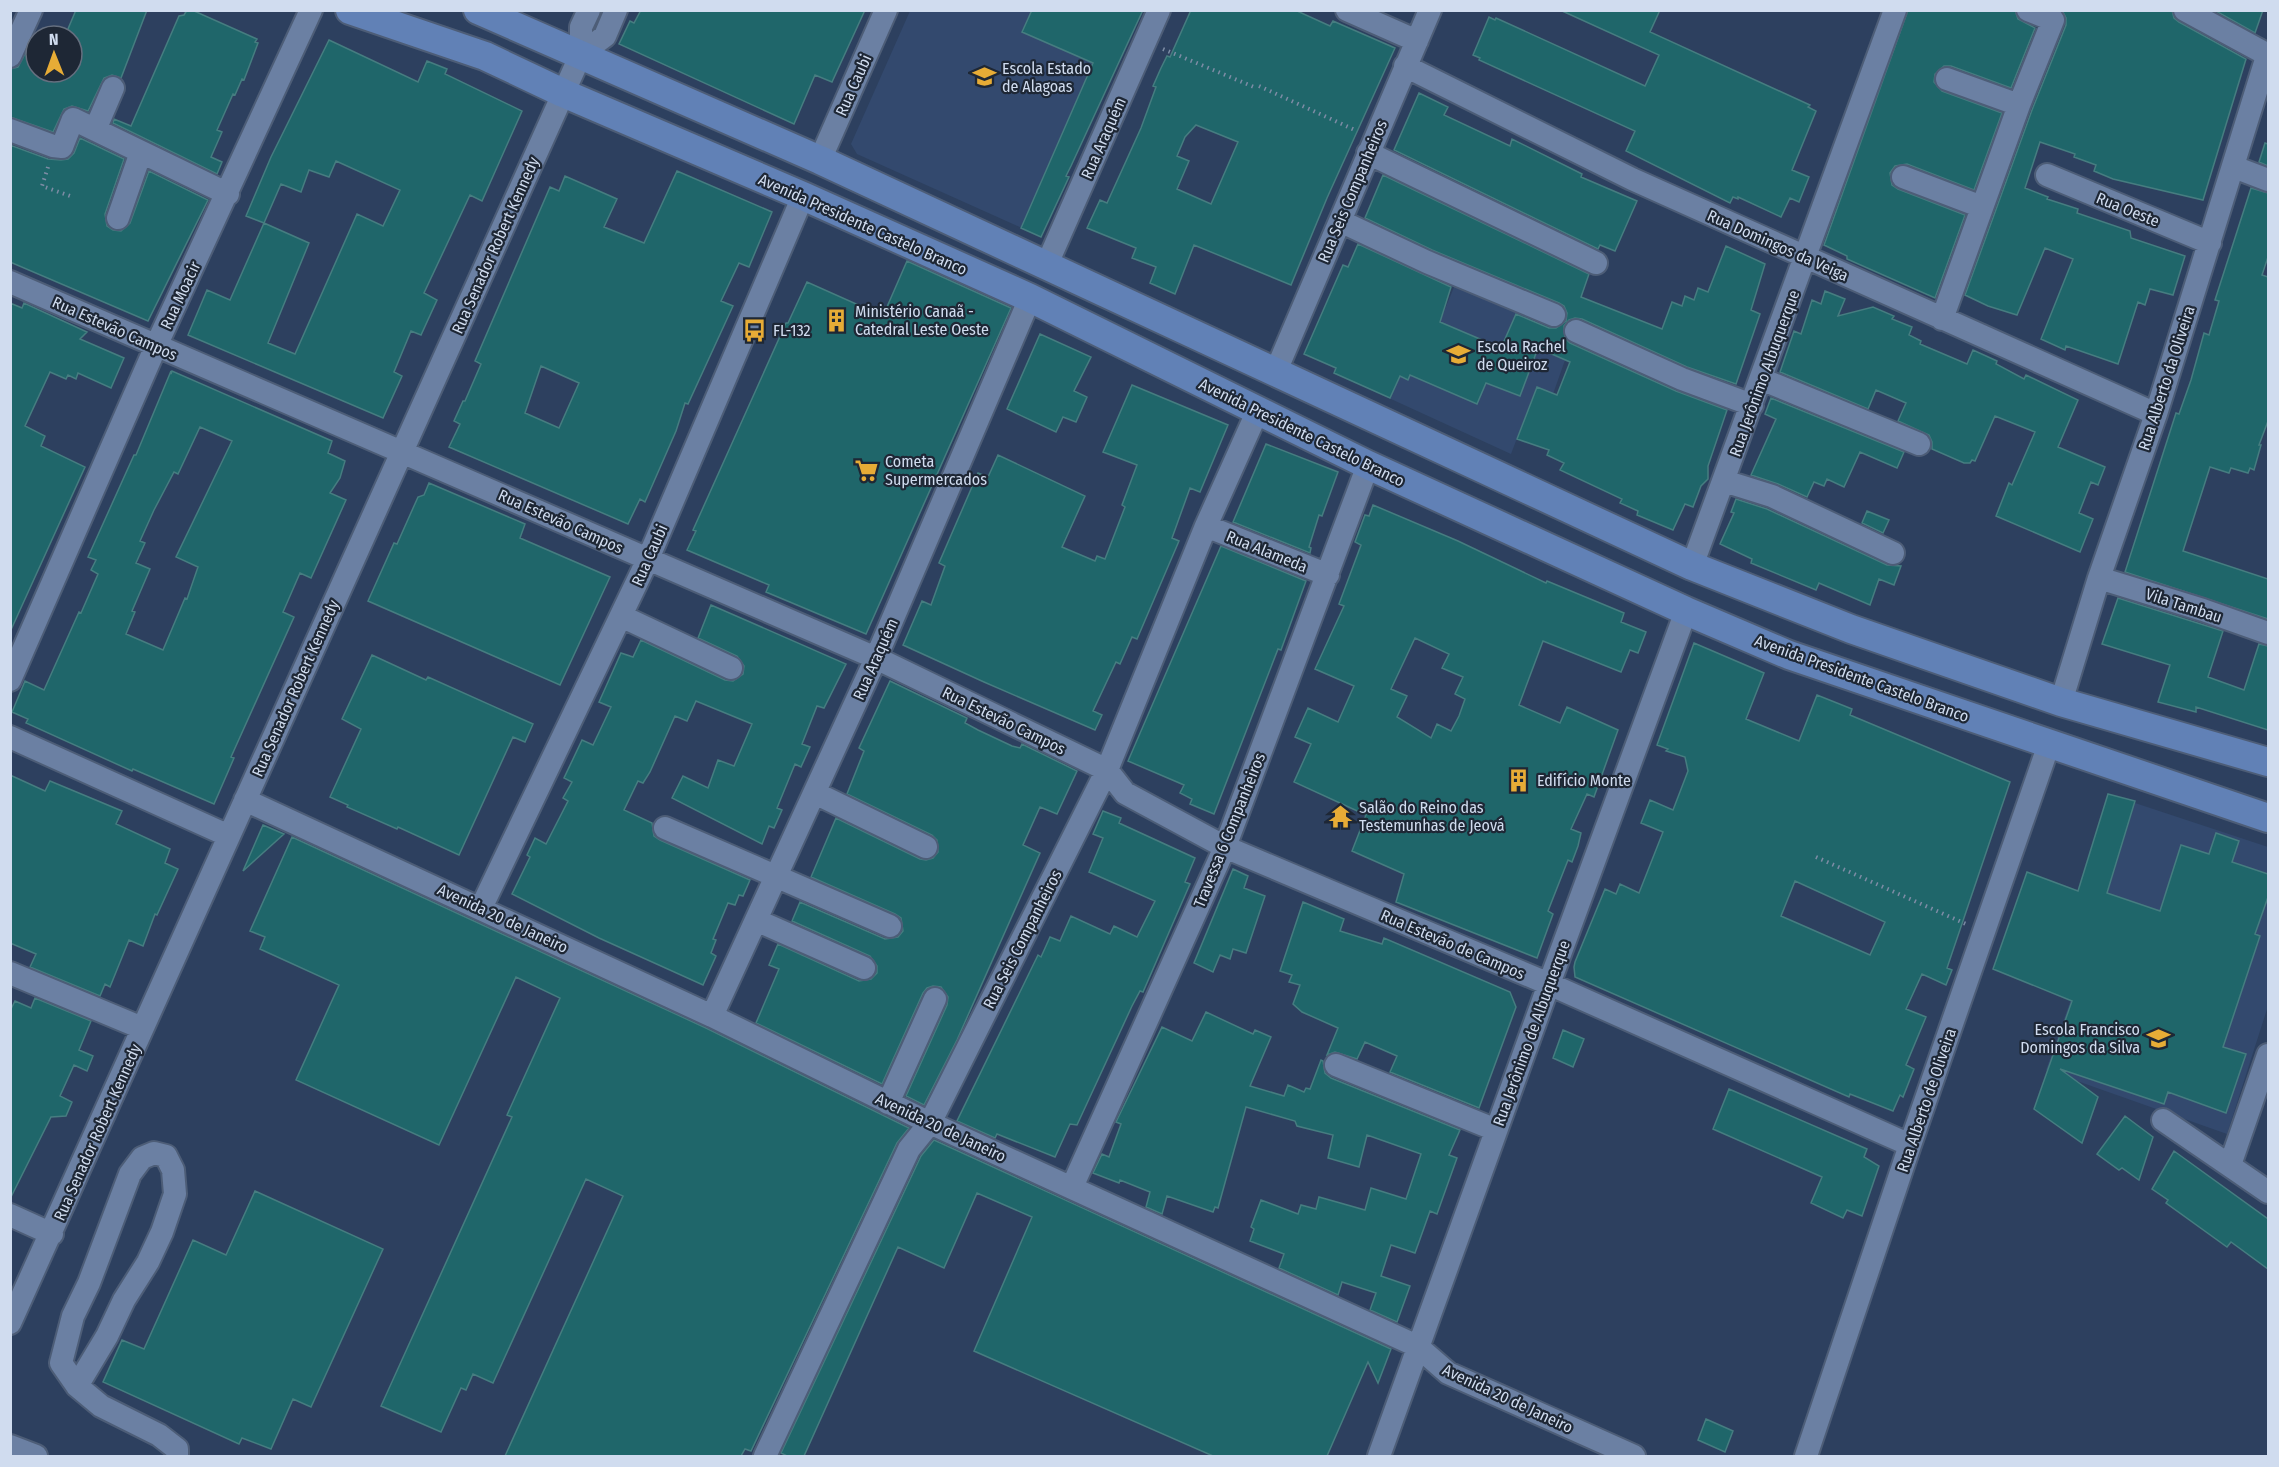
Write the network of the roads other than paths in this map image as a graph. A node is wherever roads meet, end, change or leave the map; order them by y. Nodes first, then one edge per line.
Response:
1 (32, 10) edge
2 (311, 10) edge
3 (350, 10) edge
4 (478, 10) edge
5 (589, 10) edge
6 (616, 10) edge
7 (886, 10) edge
8 (1159, 10) edge
9 (1347, 10) edge
10 (1430, 10) edge
11 (1895, 10) edge
12 (2028, 10) edge
13 (2186, 10) edge
14 (1417, 41) junction
15 (581, 54) junction
16 (2268, 54) edge
17 (10, 56) edge
18 (1405, 66) junction
19 (1947, 79) dead end
20 (113, 88) dead end
21 (563, 93) junction
22 (2019, 105) junction
23 (10, 130) edge
24 (95, 130) junction
25 (1371, 146) junction
26 (141, 152) junction
27 (820, 160) junction
28 (2234, 167) junction
29 (2047, 176) dead end
30 (1903, 177) dead end
31 (2268, 180) edge
32 (228, 194) junction
33 (803, 196) junction
34 (1982, 207) junction
35 (118, 218) dead end
36 (1340, 221) junction
37 (2210, 243) junction
38 (1806, 258) junction
39 (1596, 263) dead end
40 (1047, 264) junction
41 (10, 282) edge
42 (1030, 298) junction
43 (1554, 315) dead end
44 (1942, 319) junction
45 (1576, 331) dead end
46 (156, 346) junction
47 (1276, 371) junction
48 (1761, 379) junction
49 (1752, 405) junction
50 (1258, 411) junction
51 (2156, 414) junction
52 (1918, 444) dead end
53 (402, 450) junction
54 (1368, 465) junction
55 (1724, 481) junction
56 (1206, 526) junction
57 (1893, 553) dead end
58 (648, 559) junction
59 (1692, 566) junction
60 (1328, 575) junction
61 (2099, 578) junction
62 (1686, 611) junction
63 (621, 616) junction
64 (2268, 632) edge
65 (876, 658) junction
66 (731, 668) dead end
67 (10, 680) edge
68 (2061, 702) junction
69 (10, 737) edge
70 (2049, 744) junction
71 (2268, 762) edge
72 (1107, 770) junction
73 (815, 793) junction
74 (245, 800) junction
75 (2268, 818) edge
76 (665, 828) dead end
77 (229, 836) junction
78 (926, 847) dead end
79 (1225, 847) junction
80 (776, 877) junction
81 (481, 908) junction
82 (756, 920) junction
83 (890, 926) dead end
84 (864, 969) dead end
85 (10, 973) edge
86 (1549, 984) junction
87 (935, 999) dead end
88 (712, 1016) junction
89 (142, 1028) junction
90 (2268, 1055) edge
91 (1336, 1065) dead end
92 (888, 1103) junction
93 (2163, 1120) dead end
94 (930, 1123) junction
95 (1496, 1130) junction
96 (1910, 1145) junction
97 (2230, 1165) junction
98 (1072, 1187) junction
99 (2268, 1192) edge
100 (10, 1215) edge
101 (52, 1234) junction
102 (10, 1323) edge
103 (1417, 1346) junction
104 (76, 1386) junction
105 (10, 1446) edge
106 (36, 1456) edge
107 (177, 1456) edge
108 (765, 1456) edge
109 (1378, 1456) edge
110 (1634, 1456) edge
111 (1806, 1456) edge

1 - 17 street
2 - 32 street, Rua Moacir
3 - 21 main road, Avenida Presidente Castelo Branco
4 - 15 main road
5 - 15 street, Rua Senador Robert Kennedy
6 - 15 street, Rua Senador Robert Kennedy
7 - 27 street, Rua Caubi
8 - 40 street, Rua Araquém
9 - 14 street
10 - 14 street, Rua Seis Companheiros
11 - 38 street, Rua Jerônimo Albuquerque
12 - 22 street
13 - 16 street
14 - 18 street, Rua Seis Companheiros
15 - 21 street, Rua Senador Robert Kennedy
15 - 27 main road
16 - 28 street, Rua Alberto da Oliveira
18 - 25 street, Rua Seis Companheiros
18 - 38 street, Rua Domingos da Veiga
19 - 22 street
20 - 24 street
21 - 33 main road, Avenida Presidente Castelo Branco
21 - 53 street, Rua Senador Robert Kennedy
22 - 34 street
23 - 24 street
24 - 26 street
25 - 36 street, Rua Seis Companheiros
25 - 39 street
26 - 32 street
26 - 35 street
27 - 40 main road
28 - 31 street
28 - 37 street, Rua Alberto da Oliveira
29 - 37 street, Rua Oeste
30 - 34 street
32 - 46 street, Rua Moacir
33 - 42 main road, Avenida Presidente Castelo Branco
33 - 58 street, Rua Caubi
34 - 44 street
36 - 43 street
36 - 47 street, Rua Seis Companheiros
37 - 51 street, Rua Alberto da Oliveira
38 - 44 street, Rua Domingos da Veiga
38 - 48 street, Rua Jerônimo Albuquerque
40 - 47 main road
41 - 46 street, Rua Estevão Campos
42 - 50 main road, Avenida Presidente Castelo Branco
42 - 65 street, Rua Araquém
44 - 51 street, Rua Domingos da Veiga
45 - 49 street
46 - 53 street, Rua Estevão Campos
46 - 67 street, Rua Moacir
47 - 59 main road
48 - 49 street, Rua Jerônimo Albuquerque
48 - 52 street
49 - 55 street, Rua Jerônimo Albuquerque
50 - 54 main road, Avenida Presidente Castelo Branco
50 - 56 street, Rua Seis Companheiros
51 - 61 street, Rua Alberto da Oliveira
53 - 58 street, Rua Estevão Campos
53 - 74 street, Rua Senador Robert Kennedy
54 - 60 street, Travessa 6 Companheiros
54 - 62 main road, Avenida Presidente Castelo Branco
55 - 57 street
55 - 59 street, Rua Jerônimo Albuquerque
56 - 60 street, Rua Alameda
56 - 72 street, Rua Seis Companheiros
58 - 63 street, Rua Caubi
58 - 65 street, Rua Estevão Campos
59 - 68 main road
60 - 79 street, Travessa 6 Companheiros
61 - 64 street, Vila Tambau
61 - 68 street, Rua Alberto da Oliveira
62 - 70 main road, Avenida Presidente Castelo Branco
62 - 86 street, Rua Jerônimo de Albuquerque
63 - 66 street
63 - 81 street, Rua Caubi
65 - 72 street, Rua Estevão Campos
65 - 73 street, Rua Araquém
68 - 71 main road
69 - 77 street
70 - 75 main road, Avenida Presidente Castelo Branco
70 - 96 street, Rua Alberto de Oliveira
72 - 79 street, Rua Estevão de Campos
72 - 94 street, Rua Seis Companheiros
73 - 78 street
73 - 80 street, Rua Araquém
74 - 77 street, Rua Senador Robert Kennedy
74 - 81 street, Avenida 20 de Janeiro
76 - 80 street
77 - 89 street, Rua Senador Robert Kennedy
79 - 86 street, Rua Estevão de Campos
79 - 98 street, Travessa 6 Companheiros
80 - 82 street, Rua Araquém
80 - 83 street
81 - 88 street, Avenida 20 de Janeiro
82 - 84 street
82 - 88 street, Rua Araquém
85 - 89 street
86 - 95 street, Rua Jerônimo de Albuquerque
86 - 96 street, Rua Estevão de Campos
87 - 92 street
88 - 92 street, Avenida 20 de Janeiro
89 - 101 street, Rua Senador Robert Kennedy
90 - 97 street
91 - 95 street
92 - 94 street, Avenida 20 de Janeiro
93 - 97 street
94 - 98 street, Avenida 20 de Janeiro
94 - 108 street, Rua Seis Companheiros
95 - 103 street, Rua Jerônimo de Albuquerque
96 - 111 street, Rua Alberto de Oliveira
97 - 99 street
98 - 103 street, Avenida 20 de Janeiro
100 - 101 street
101 - 102 street, Rua Senador Robert Kennedy
103 - 109 street, Rua Jerônimo de Albuquerque
103 - 110 street, Avenida 20 de Janeiro
104 - 104 street
104 - 107 street
105 - 106 street

